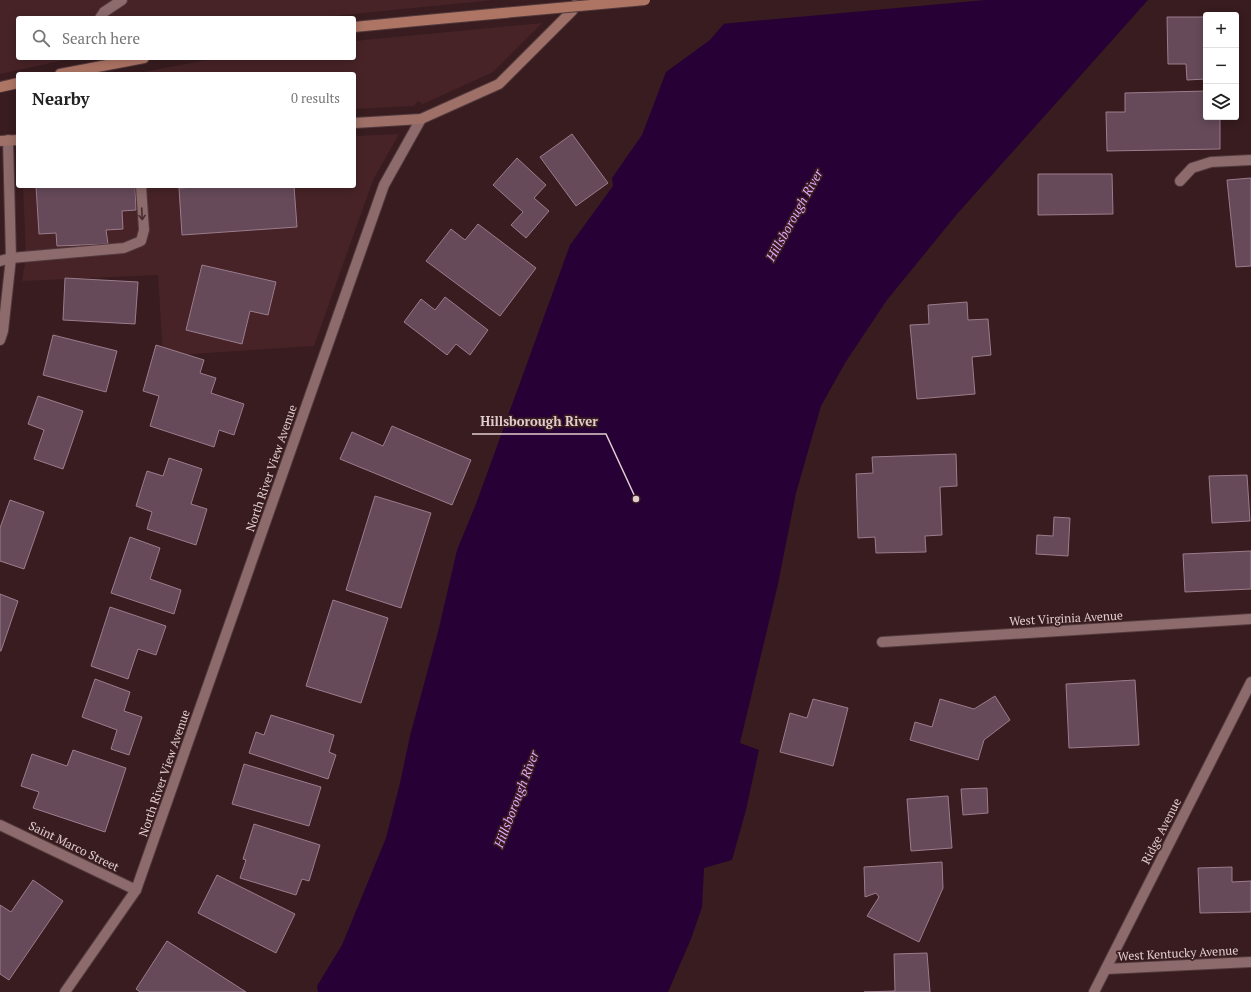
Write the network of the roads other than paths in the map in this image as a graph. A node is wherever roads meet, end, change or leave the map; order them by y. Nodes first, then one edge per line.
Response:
1 (122, 0) edge
2 (579, 0) edge
3 (646, 0) edge
4 (101, 16) edge
5 (356, 27) edge
6 (133, 60) edge
7 (99, 66) edge
8 (70, 72) edge
9 (16, 83) edge
10 (0, 87) edge
11 (421, 119) junction
12 (356, 123) edge
13 (9, 140) edge
14 (1251, 160) edge
15 (1180, 181) dead end
16 (141, 188) edge
17 (11, 258) junction
18 (0, 261) edge
19 (0, 340) edge
20 (1251, 620) edge
21 (882, 642) dead end
22 (1251, 682) edge
23 (0, 825) edge
24 (136, 890) junction
25 (1251, 962) edge
26 (1106, 969) junction
27 (65, 992) edge
28 (1094, 992) edge

1 - 4 street
2 - 11 street
3 - 5 main road, bridge
6 - 7 main road
7 - 8 main road
9 - 10 main road
11 - 12 street
11 - 24 street, North River View Avenue
13 - 17 street
14 - 15 street
16 -> 17 street
17 - 18 street
17 - 19 street
20 - 21 street, West Virginia Avenue
22 - 26 street, Ridge Avenue
23 - 24 street, Saint Marco Street
24 - 27 street, North River View Avenue
25 - 26 street, West Kentucky Avenue
26 - 28 street, Ridge Avenue

